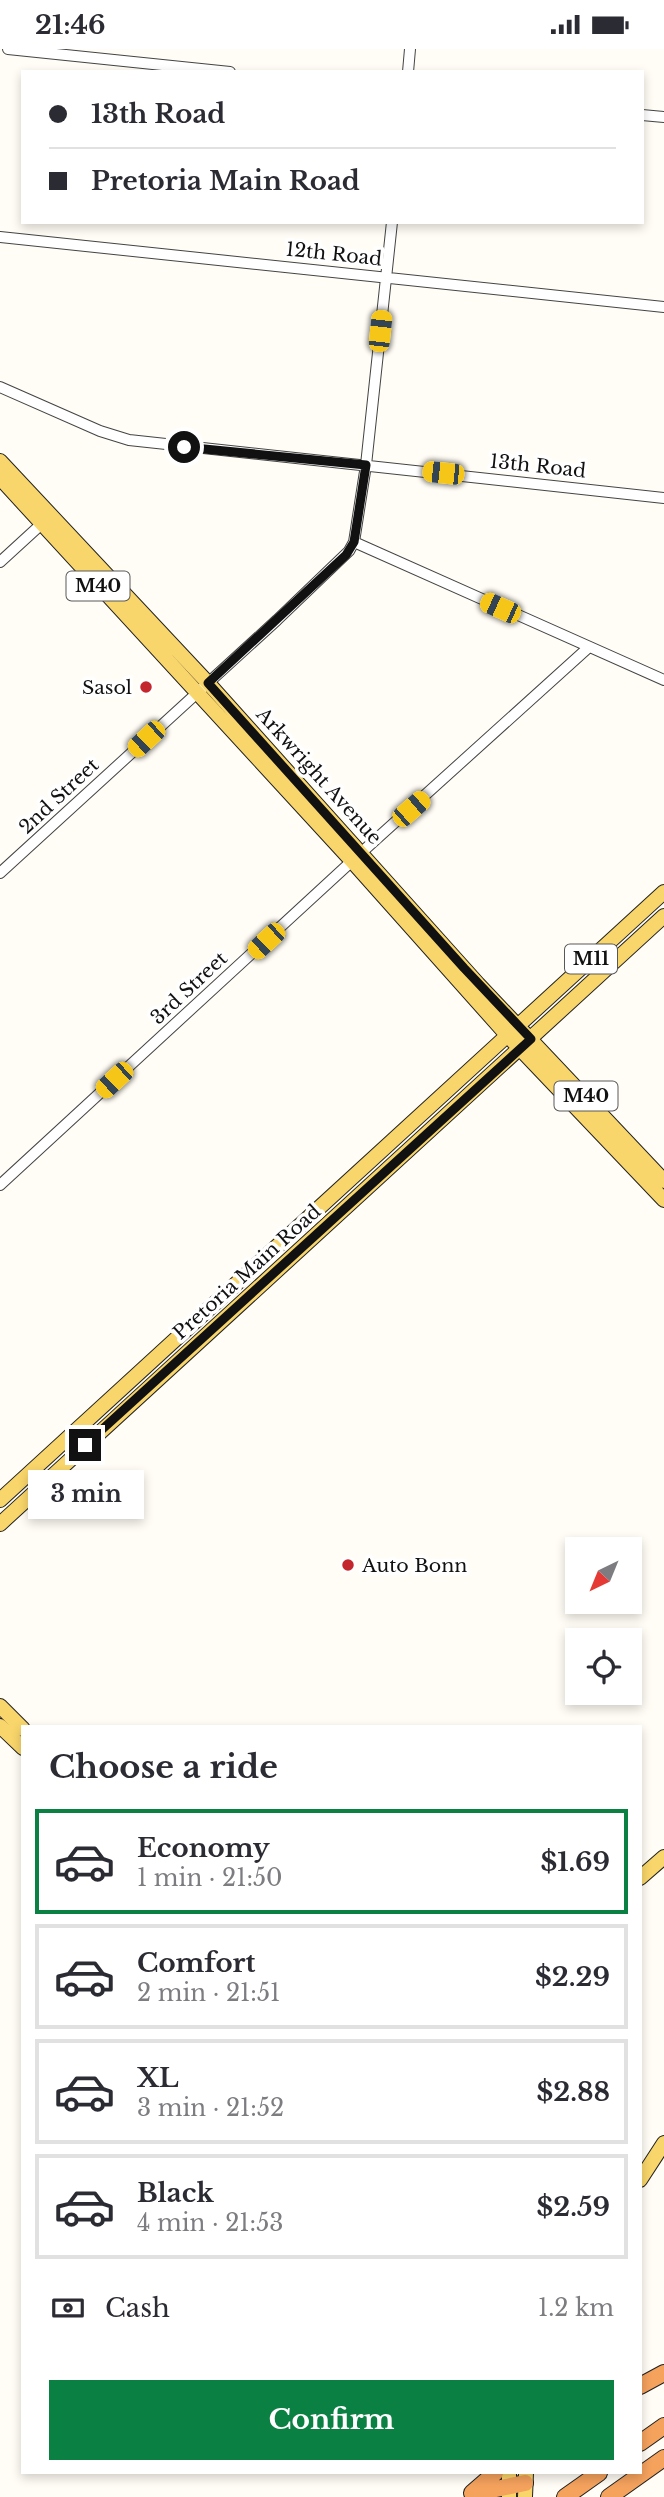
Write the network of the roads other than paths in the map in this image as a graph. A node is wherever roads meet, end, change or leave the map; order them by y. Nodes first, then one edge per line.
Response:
1 (8, 49) edge
2 (410, 49) edge
3 (211, 70) edge
4 (408, 70) edge
5 (644, 115) edge
6 (664, 117) edge
7 (392, 224) edge
8 (0, 237) edge
9 (386, 277) junction
10 (664, 307) edge
11 (0, 387) edge
12 (0, 461) edge
13 (366, 465) junction
14 (0, 478) edge
15 (664, 498) edge
16 (46, 520) junction
17 (354, 542) junction
18 (0, 562) edge
19 (589, 647) junction
20 (664, 680) edge
21 (208, 683) junction
22 (196, 694) junction
23 (357, 857) junction
24 (0, 873) edge
25 (664, 892) edge
26 (664, 916) edge
27 (491, 1018) junction
28 (512, 1030) junction
29 (525, 1044) junction
30 (488, 1053) junction
31 (536, 1065) junction
32 (500, 1067) junction
33 (664, 1181) edge
34 (0, 1185) edge
35 (664, 1200) edge
36 (0, 1500) edge
37 (0, 1524) edge
38 (0, 1706) edge
39 (0, 1726) edge
40 (21, 1727) edge
41 (21, 1746) edge
42 (664, 1857) edge
43 (642, 1876) edge
44 (664, 2143) edge
45 (642, 2177) edge
46 (664, 2373) edge
47 (642, 2385) edge
48 (664, 2426) edge
49 (642, 2442) edge
50 (664, 2458) edge
51 (494, 2474) edge
52 (598, 2474) edge
53 (641, 2474) edge
54 (642, 2474) edge
55 (517, 2486) edge
56 (468, 2497) edge
57 (476, 2497) edge
58 (565, 2497) edge
59 (609, 2497) edge

1 - 3 street
2 - 4 street
5 - 6 street
7 - 9 street
8 - 9 street, 12th Road
9 - 10 street, 12th Road
9 - 13 street
11 - 13 street, 13th Road
12 - 16 main road, Arkwright Avenue / M40
13 - 15 street, 13th Road
13 - 17 street
14 - 16 main road, Arkwright Avenue / M40
16 - 18 street
16 - 21 main road, Arkwright Avenue / M40
16 - 22 main road, Arkwright Avenue / M40
17 - 19 street
17 - 21 street, 2nd Street
19 - 20 street
19 - 23 street, 3rd Street
21 - 22 street, 2nd Street
21 - 23 main road, Arkwright Avenue / M40
22 - 23 main road, Arkwright Avenue / M40
22 - 24 street, 2nd Street
23 - 27 main road, Arkwright Avenue / M40
23 - 28 main road, Arkwright Avenue / M40
23 - 34 street, 3rd Street
25 - 28 main road, M11
26 - 29 main road, M11
27 - 28 main road, Arkwright Avenue / M40
27 - 30 main road
28 - 29 main road, Arkwright Avenue / M40
28 - 30 main road, Pretoria Main Road / M11
29 - 31 main road, Arkwright Avenue / M40
29 - 32 main road, Pretoria Main Road / M11
29 - 33 main road, Arkwright Avenue / M40
30 - 36 main road, Pretoria Main Road / M11
31 - 32 main road
31 - 35 main road, Arkwright Avenue / M40
32 - 37 main road, Pretoria Main Road / M11
38 - 40 main road
39 - 41 main road
42 - 43 main road
44 - 45 main road
46 - 47 highway
48 - 49 highway
50 - 54 highway
51 - 56 highway
52 - 58 highway
53 - 59 highway
55 - 57 highway

